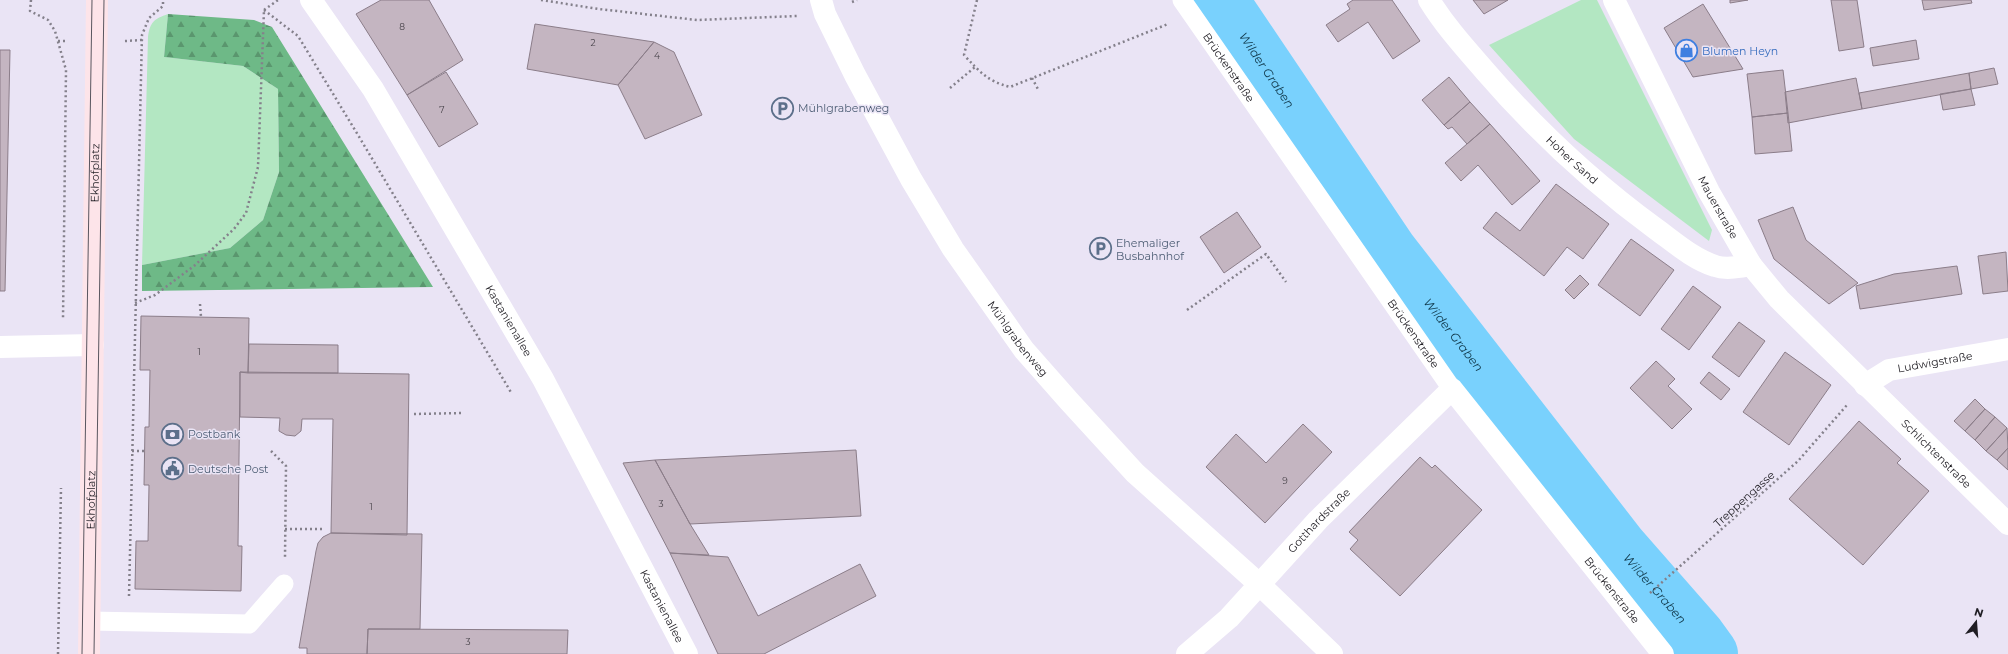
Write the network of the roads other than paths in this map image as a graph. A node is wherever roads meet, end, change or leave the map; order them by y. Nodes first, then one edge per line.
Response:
1 (97, 0) edge
2 (311, 0) edge
3 (1429, 0) edge
4 (1614, 0) edge
5 (823, 7) edge
6 (1187, 7) edge
7 (1751, 265) junction
8 (93, 345) junction
9 (0, 347) edge
10 (2008, 349) edge
11 (1865, 385) junction
12 (1452, 389) junction
13 (2008, 524) edge
14 (284, 584) road end
15 (1259, 584) junction
16 (90, 621) junction
17 (682, 652) edge
18 (89, 654) edge
19 (1188, 654) edge
20 (1332, 654) edge
21 (1663, 654) edge

1 - 8 main road, Ekhofplatz
2 - 17 street, Kastanienallee
3 - 7 street, Hoher Sand
4 - 7 street, Mauerstraße
5 - 15 street, Mühlgrabenweg
6 - 12 lane, Brückenstraße
7 - 11 street, Mauerstraße
8 - 9 street
8 - 16 main road, Ekhofplatz
10 - 11 street, Ludwigstraße
11 - 13 street, Schlichtenstraße
12 - 15 street, Gotthardstraße
12 - 21 street, Brückenstraße
14 - 16 lane
15 - 19 street, Gotthardstraße
15 - 20 street, Mühlgrabenweg
16 - 18 main road, Ekhofplatz

